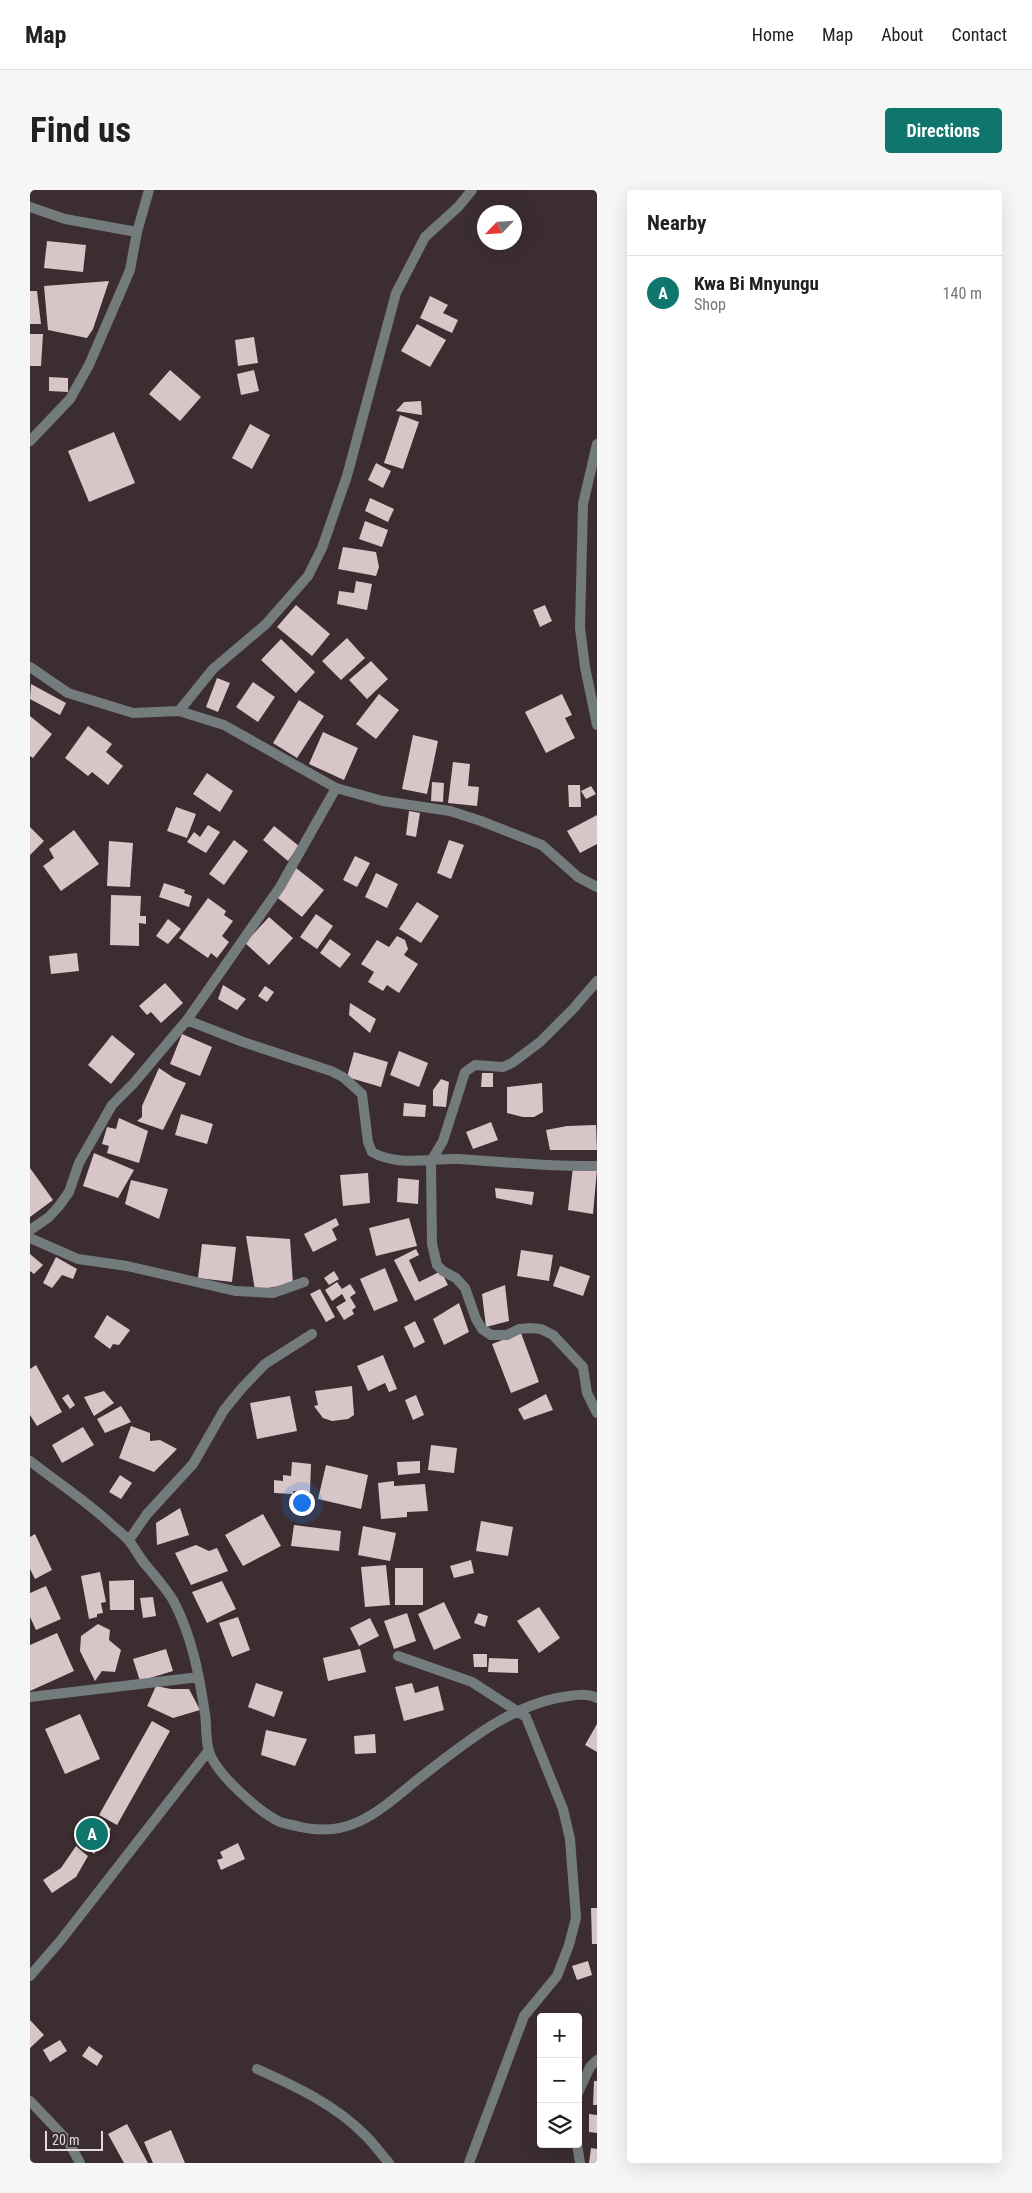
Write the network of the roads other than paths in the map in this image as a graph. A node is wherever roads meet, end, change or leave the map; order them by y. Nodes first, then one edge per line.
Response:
1 (149, 190) edge
2 (472, 190) edge
3 (30, 207) edge
4 (137, 232) junction
5 (30, 441) edge
6 (597, 444) edge
7 (30, 668) edge
8 (179, 711) junction
9 (597, 724) edge
10 (336, 788) junction
11 (597, 887) edge
12 (597, 981) edge
13 (187, 1020) junction
14 (431, 1161) junction
15 (597, 1166) edge
16 (30, 1230) edge
17 (30, 1238) edge
18 (304, 1282) dead end
19 (312, 1334) dead end
20 (597, 1413) edge
21 (30, 1461) edge
22 (129, 1540) junction
23 (398, 1656) dead end
24 (199, 1678) junction
25 (596, 1694) edge
26 (30, 1697) edge
27 (518, 1712) junction
28 (208, 1750) junction
29 (30, 1976) edge
30 (597, 2060) edge
31 (257, 2069) dead end
32 (582, 2084) edge
33 (30, 2101) edge
34 (578, 2148) edge
35 (80, 2163) edge
36 (389, 2163) edge
37 (469, 2163) edge
38 (580, 2163) edge

1 - 4 street
2 - 8 street
3 - 4 street
4 - 5 street
6 - 9 street
7 - 8 street
8 - 10 street
10 - 11 street
10 - 13 street
12 - 14 street
13 - 14 street
13 - 16 street
14 - 15 street
14 - 20 street
17 - 18 street
19 - 22 street
21 - 22 street
22 - 24 street
23 - 27 street
24 - 26 street
24 - 28 street
25 - 27 street
27 - 28 street
27 - 37 street
28 - 29 street
30 - 32 street
31 - 36 street
33 - 35 street
34 - 38 street

